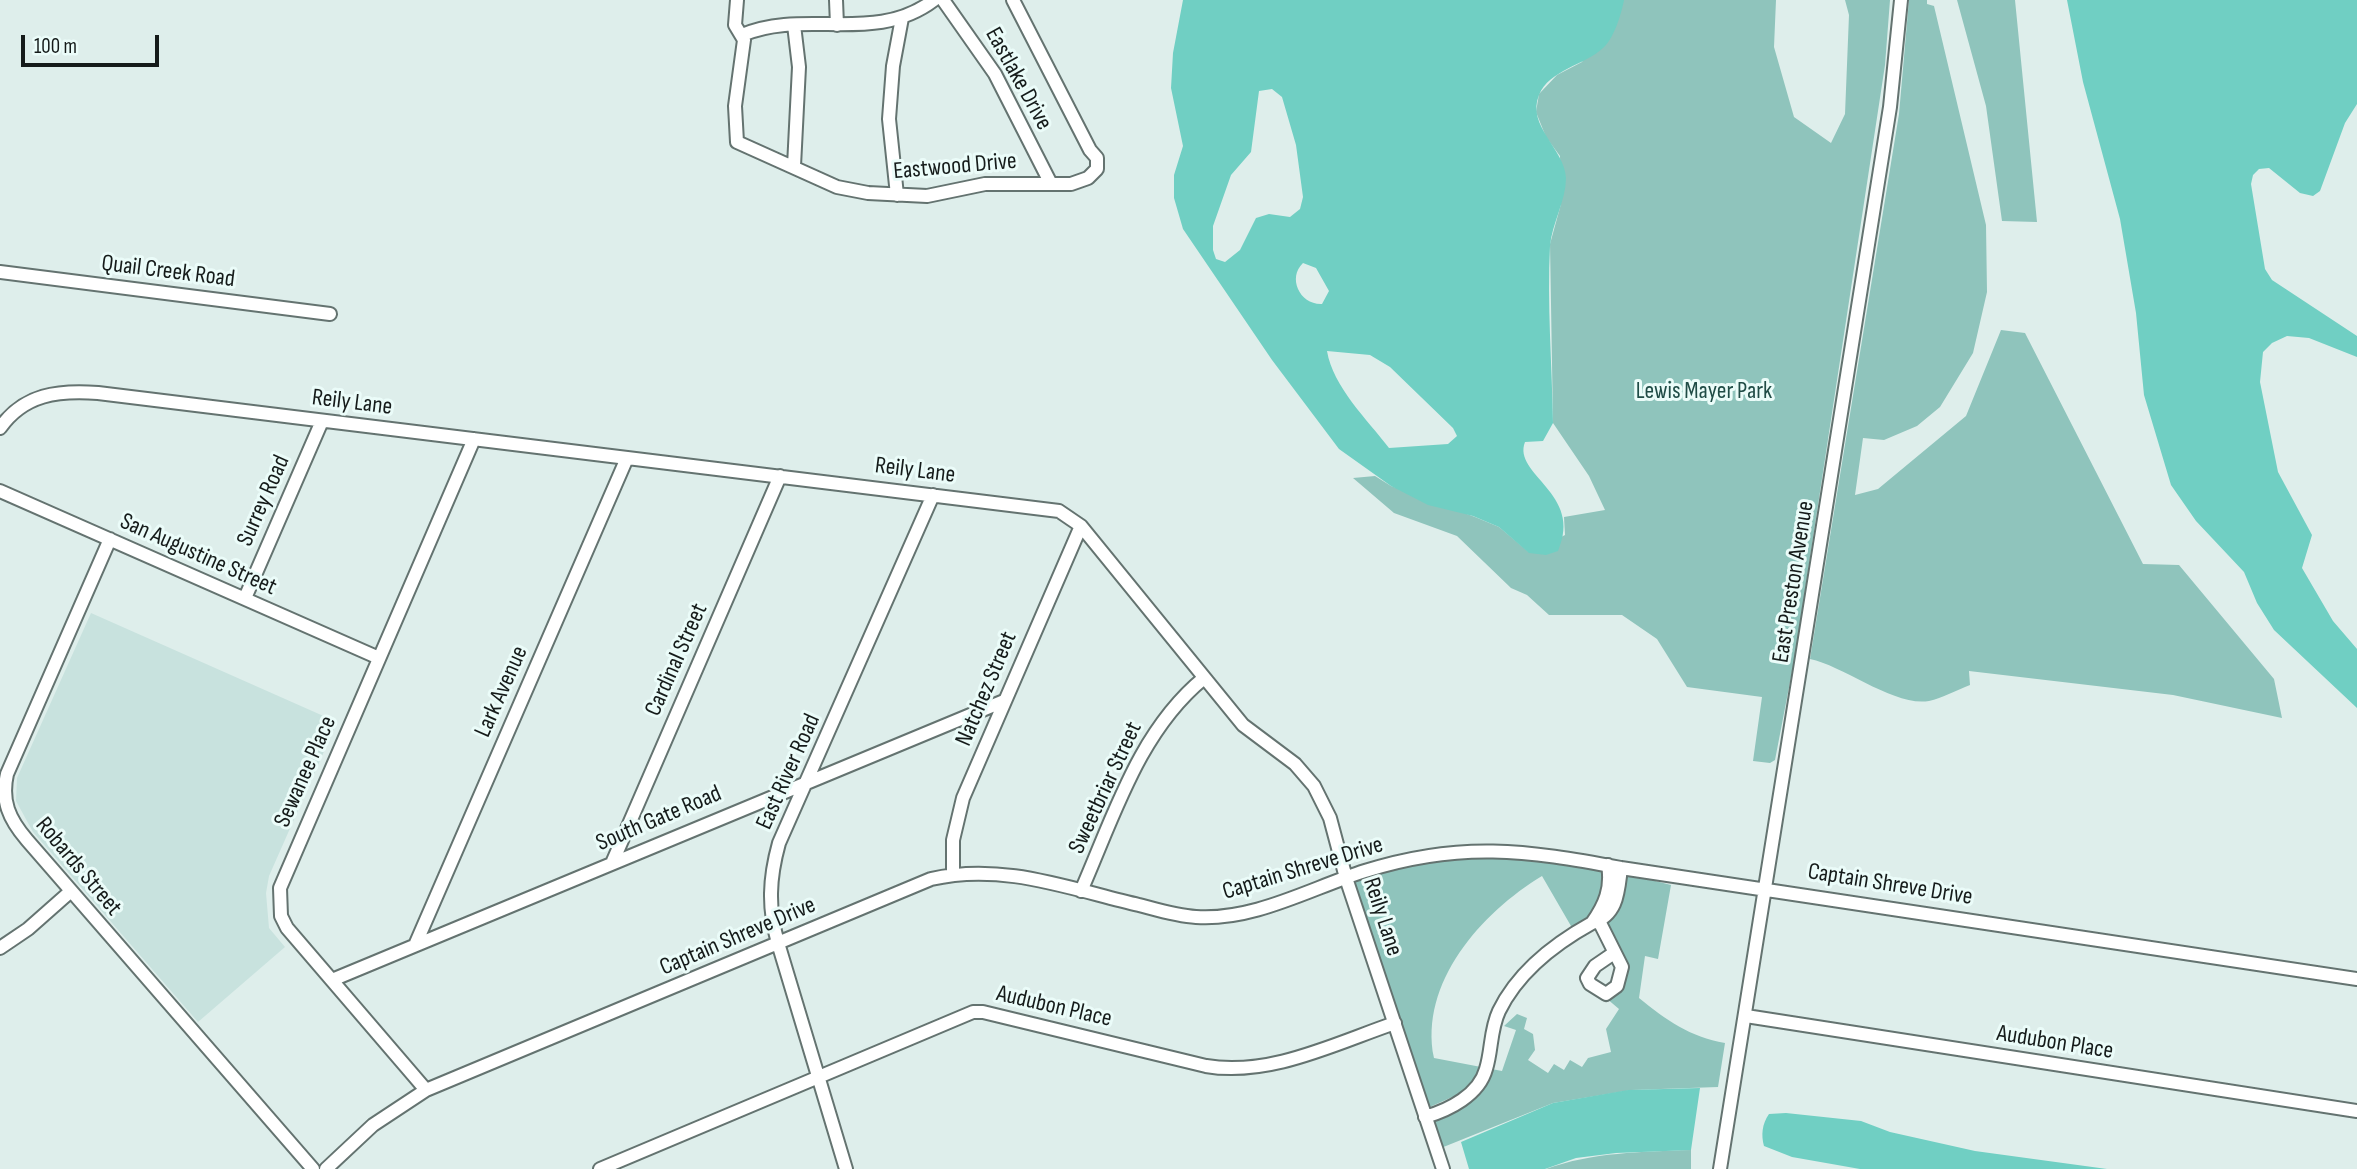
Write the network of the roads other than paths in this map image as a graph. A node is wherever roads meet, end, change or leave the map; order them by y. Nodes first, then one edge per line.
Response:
1 (737, 0) edge
2 (836, 0) edge
3 (934, 0) edge
4 (943, 0) edge
5 (1013, 0) edge
6 (1901, 0) edge
7 (902, 18) junction
8 (794, 25) junction
9 (837, 25) junction
10 (741, 35) junction
11 (794, 166) junction
12 (1050, 183) junction
13 (897, 195) junction
14 (0, 272) edge
15 (330, 314) dead end
16 (322, 421) junction
17 (0, 428) edge
18 (474, 439) junction
19 (627, 458) junction
20 (780, 476) junction
21 (0, 491) edge
22 (933, 495) junction
23 (1081, 526) junction
24 (110, 539) junction
25 (244, 598) junction
26 (380, 658) junction
27 (1204, 678) junction
28 (1004, 701) junction
29 (809, 779) junction
30 (613, 861) junction
31 (1615, 867) junction
32 (953, 874) junction
33 (1346, 878) junction
34 (1766, 887) junction
35 (71, 891) junction
36 (1081, 891) junction
37 (1595, 922) junction
38 (416, 943) junction
39 (778, 943) junction
40 (0, 948) edge
41 (1614, 953) dead end
42 (332, 979) junction
43 (2357, 979) edge
44 (1746, 1016) junction
45 (1395, 1023) junction
46 (819, 1078) junction
47 (426, 1090) junction
48 (2357, 1111) edge
49 (1424, 1114) junction
50 (313, 1169) edge
51 (326, 1169) edge
52 (600, 1169) edge
53 (846, 1169) edge
54 (1443, 1169) edge
55 (1720, 1169) edge

1 - 10 street, Eastwood Drive
2 - 9 street
3 - 7 street
4 - 12 street, Eastlake Drive
5 - 12 street, Eastwood Drive
6 - 34 street, East Preston Avenue
7 - 9 street
7 - 13 street
8 - 9 street
8 - 10 street
8 - 11 street
10 - 11 street, Eastwood Drive
11 - 13 street, Eastwood Drive
12 - 13 street, Eastwood Drive
14 - 15 street, Quail Creek Road
16 - 17 street, Reily Lane
16 - 18 street, Reily Lane
16 - 25 street, Surrey Road
18 - 19 street, Reily Lane
18 - 26 street, Sewanee Place
19 - 20 street, Reily Lane
19 - 38 street, Lark Avenue
20 - 22 street, Reily Lane
20 - 30 street, Cardinal Street
21 - 24 street, San Augustine Street
22 - 23 street, Reily Lane
22 - 29 street, East River Road
23 - 27 street, Reily Lane
23 - 28 street, Natchez Street
24 - 25 street, San Augustine Street
24 - 35 street, Robards Street
25 - 26 street, San Augustine Street
26 - 42 street, Sewanee Place
27 - 33 street, Reily Lane
27 - 36 street, Sweetbriar Street
28 - 29 street, South Gate Road
28 - 32 street, Natchez Street
29 - 30 street, South Gate Road
29 - 39 street, East River Road
30 - 38 street, South Gate Road
31 - 33 street, Captain Shreve Drive
31 - 34 street, Captain Shreve Drive
31 - 37 street
32 - 36 street, Captain Shreve Drive
32 - 39 street, Captain Shreve Drive
33 - 36 street, Captain Shreve Drive
33 - 45 street, Reily Lane
34 - 43 street, Captain Shreve Drive
34 - 44 street, East Preston Avenue
35 - 40 street
35 - 50 street, Robards Street
37 - 41 street
37 - 49 street
38 - 42 street, South Gate Road
39 - 46 street, East River Road
39 - 47 street, Captain Shreve Drive
42 - 47 street, Sewanee Place
44 - 48 street, Audubon Place
44 - 55 street, East Preston Avenue
45 - 46 street, Audubon Place
45 - 49 street, Reily Lane
46 - 52 street, Audubon Place
46 - 53 street, East River Road
47 - 51 street, Captain Shreve Drive
49 - 54 street, Reily Lane

